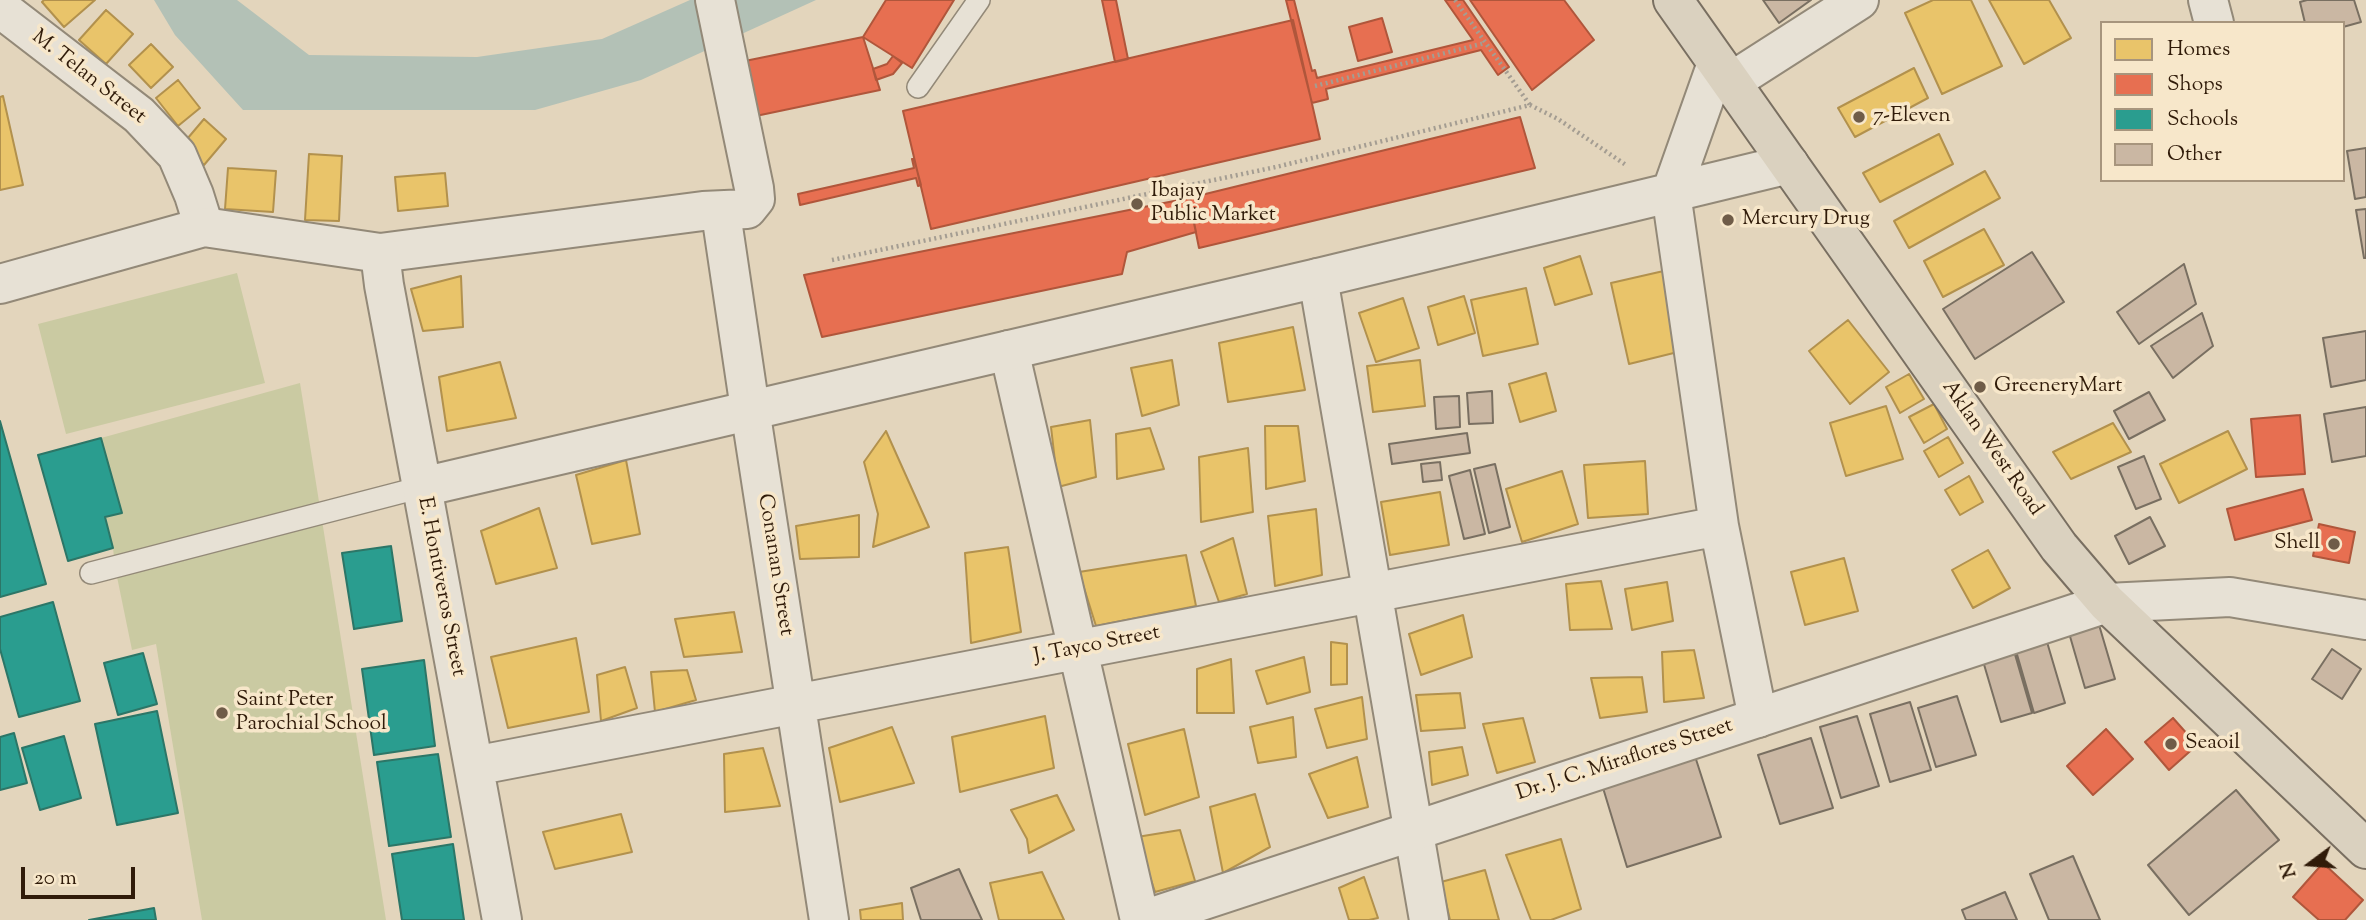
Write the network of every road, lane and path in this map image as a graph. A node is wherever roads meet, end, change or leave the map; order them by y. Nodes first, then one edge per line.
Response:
1 (715, 0) edge
2 (979, 0) edge
3 (1455, 0) edge
4 (1673, 0) edge
5 (1859, 0) edge
6 (2208, 0) edge
7 (0, 8) edge
8 (2213, 21) edge
9 (1485, 43) junction
10 (1724, 72) junction
11 (1315, 86) dead end
12 (918, 87) dead end
13 (1530, 105) junction
14 (1789, 164) junction
15 (1671, 193) junction
16 (726, 211) junction
17 (204, 228) junction
18 (380, 253) junction
19 (832, 260) dead end
20 (1318, 278) junction
21 (0, 284) edge
22 (1009, 350) junction
23 (750, 409) junction
24 (422, 487) junction
25 (1720, 526) junction
26 (91, 573) dead end
27 (1372, 593) junction
28 (2107, 603) junction
29 (2366, 620) edge
30 (1078, 649) junction
31 (796, 704) junction
32 (1758, 718) junction
33 (474, 766) junction
34 (1413, 831) junction
35 (2366, 849) edge
36 (502, 920) edge
37 (830, 920) edge
38 (1141, 920) edge
39 (1429, 920) edge

1 - 16 street
2 - 12 lane
3 - 9 path
4 - 10 main road, Aklan West Road
5 - 10 street
6 - 8 street
7 - 17 street, M. Telan Street
9 - 11 path
9 - 13 path
10 - 14 main road, Aklan West Road
10 - 15 street
13 - 15 path
13 - 19 path
14 - 15 street
14 - 28 main road, Aklan West Road
15 - 20 street
15 - 25 street
16 - 18 street
16 - 23 street, Conanan Street
17 - 18 street
17 - 21 street
18 - 24 street, E. Hontiveros Street
20 - 22 street
20 - 27 street
22 - 23 street
22 - 30 street
23 - 24 street
23 - 31 street, Conanan Street
24 - 26 lane
24 - 33 street, E. Hontiveros Street
25 - 27 street, J. Tayco Street
25 - 32 street
27 - 30 street, J. Tayco Street
27 - 34 street
28 - 29 street, Dr. J. C. Miraflores Street
28 - 32 street, Dr. J. C. Miraflores Street
28 - 35 main road, Aklan West Road
30 - 31 street, J. Tayco Street
30 - 38 street
31 - 33 street, J. Tayco Street
31 - 37 street, Conanan Street
32 - 34 street, Dr. J. C. Miraflores Street
33 - 36 street, E. Hontiveros Street
34 - 38 street, Dr. J. C. Miraflores Street
34 - 39 street

